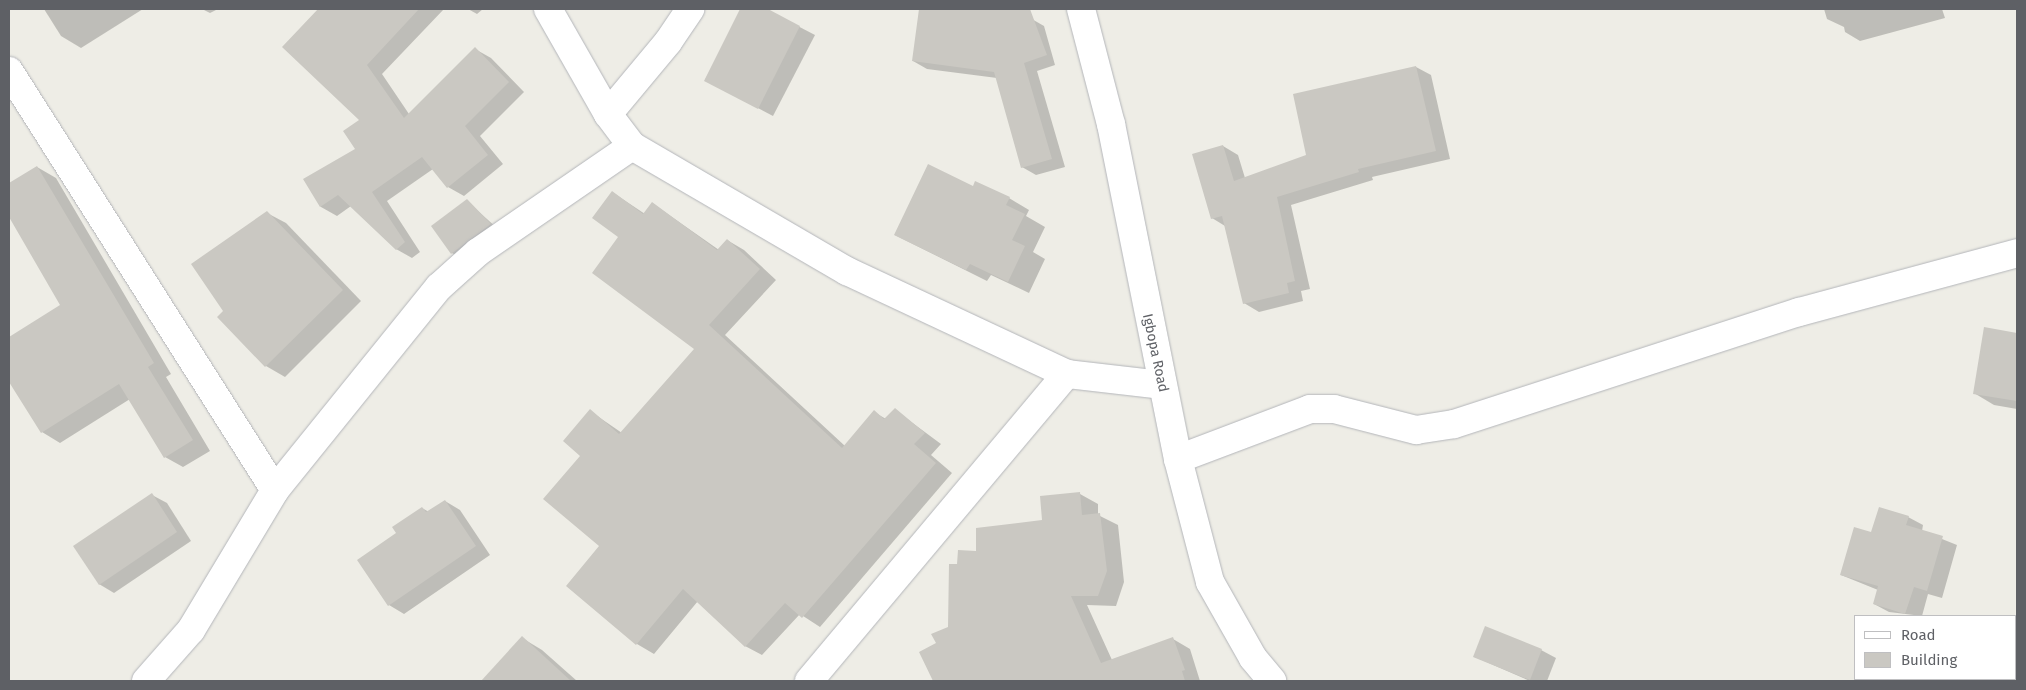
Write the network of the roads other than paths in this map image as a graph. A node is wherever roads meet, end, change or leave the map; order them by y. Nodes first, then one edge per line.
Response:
1 (548, 9) edge
2 (690, 9) edge
3 (1081, 9) edge
4 (9, 71) edge
5 (608, 114) junction
6 (632, 146) junction
7 (2017, 253) edge
8 (1067, 374) junction
9 (1162, 385) junction
10 (1178, 459) junction
11 (275, 490) junction
12 (146, 681) edge
13 (809, 681) edge
14 (1272, 681) edge

1 - 5 street
2 - 5 street
3 - 9 street, Igbopa Road
4 - 11 street
5 - 6 street
6 - 8 street
6 - 11 street
7 - 10 street
8 - 9 street
8 - 13 street
9 - 10 street, Igbopa Road
10 - 14 street, Igbopa Road
11 - 12 street

